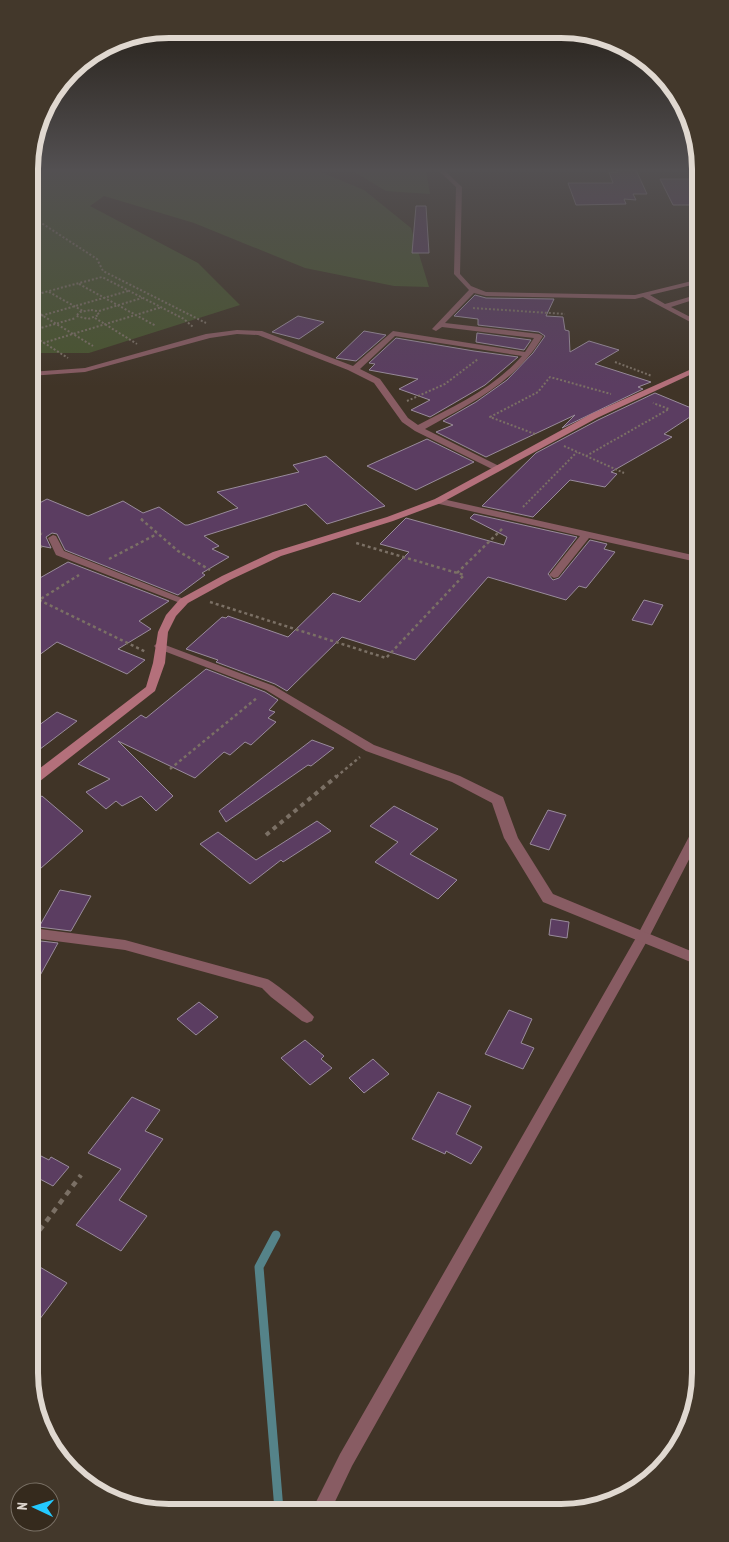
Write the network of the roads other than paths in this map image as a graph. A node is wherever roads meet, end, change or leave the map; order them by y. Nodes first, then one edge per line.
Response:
1 (458, 242) edge
2 (692, 283) edge
3 (472, 290) junction
4 (644, 295) junction
5 (692, 298) edge
6 (665, 306) junction
7 (692, 318) edge
8 (688, 319) junction
9 (692, 321) edge
10 (440, 325) junction
11 (428, 338) junction
12 (527, 355) junction
13 (354, 370) junction
14 (692, 372) edge
15 (38, 373) edge
16 (418, 429) junction
17 (496, 468) junction
18 (438, 501) junction
19 (588, 534) junction
20 (52, 538) dead end
21 (692, 558) edge
22 (554, 575) dead end
23 (188, 598) junction
24 (160, 646) junction
25 (38, 777) edge
26 (691, 844) edge
27 (38, 934) edge
28 (642, 938) junction
29 (691, 957) edge
30 (307, 1017) dead end
31 (324, 1504) edge

1 - 3 street
2 - 4 street
3 - 4 street
3 - 10 street
4 - 6 street
5 - 6 street
6 - 8 street
7 - 8 street
8 - 9 street
10 - 11 street
10 - 12 street
11 - 12 street
11 - 13 street
12 - 16 street
13 - 15 street
13 - 16 street
14 - 17 street
16 - 17 street
17 - 18 street
18 - 19 street
18 - 23 street
19 - 21 street
19 - 22 street
20 - 23 street
23 - 24 street
24 - 25 street
24 - 28 street
26 - 28 lane
27 - 30 lane
28 - 29 street
28 - 31 lane

